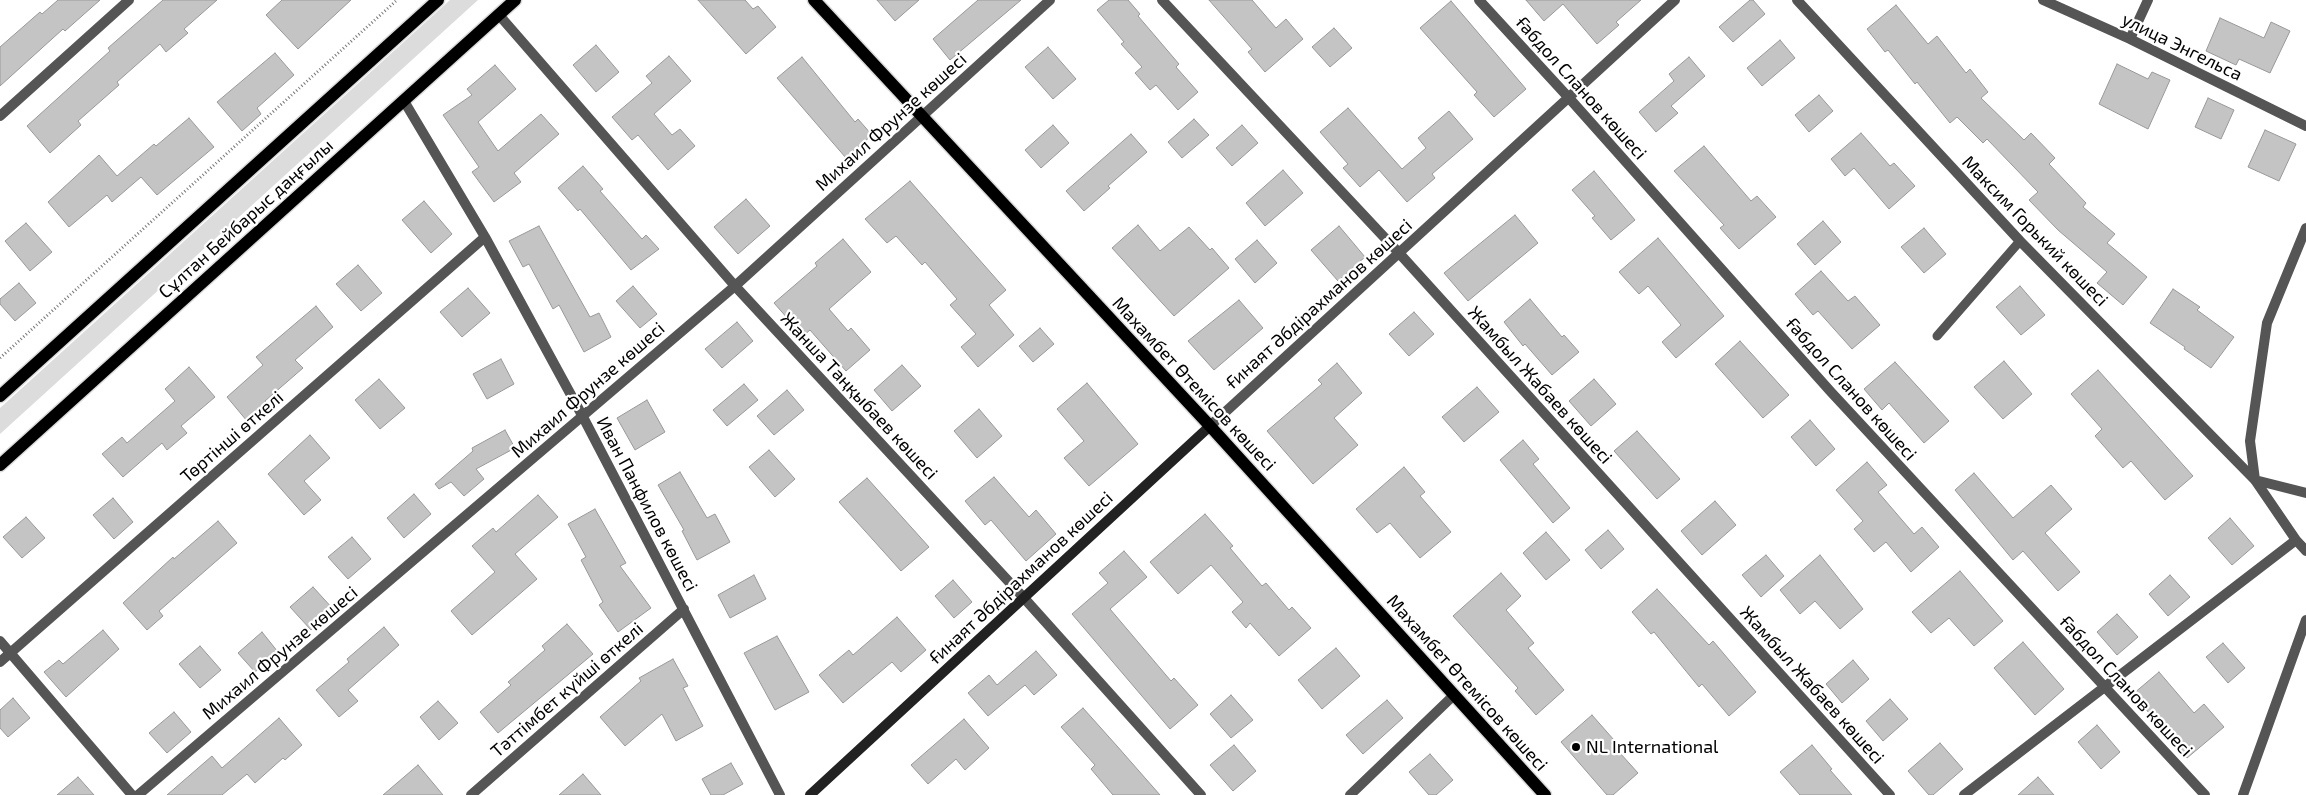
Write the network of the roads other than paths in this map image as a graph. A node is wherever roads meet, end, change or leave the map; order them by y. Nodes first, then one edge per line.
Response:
1 (129, 0) edge
2 (516, 0) edge
3 (814, 0) edge
4 (1050, 0) edge
5 (1162, 0) edge
6 (1479, 0) edge
7 (1675, 0) edge
8 (1797, 0) edge
9 (2043, 0) edge
10 (2148, 0) edge
11 (433, 2) edge
12 (499, 15) junction
13 (2130, 39) junction
14 (1569, 98) junction
15 (404, 101) junction
16 (0, 116) edge
17 (923, 116) junction
18 (2306, 126) edge
19 (2306, 228) edge
20 (485, 237) junction
21 (2020, 241) junction
22 (1399, 253) junction
23 (735, 286) junction
24 (1937, 336) dead end
25 (0, 396) edge
26 (583, 417) junction
27 (1210, 426) junction
28 (0, 464) edge
29 (2255, 480) junction
30 (2306, 493) edge
31 (2296, 540) junction
32 (2306, 551) edge
33 (1024, 598) junction
34 (684, 609) junction
35 (2306, 620) edge
36 (0, 641) edge
37 (10, 653) junction
38 (0, 662) edge
39 (2104, 687) junction
40 (1454, 695) junction
41 (132, 795) edge
42 (138, 795) edge
43 (471, 795) edge
44 (780, 795) edge
45 (810, 795) edge
46 (1201, 795) edge
47 (1350, 795) edge
48 (1545, 795) edge
49 (1890, 795) edge
50 (1964, 795) edge
51 (2205, 795) edge
52 (2243, 795) edge

1 - 16 street
2 - 12 main road, Сұлтан Бейбарыс даңғылы
3 - 17 main road, Махамбет Өтемісов көшесі
4 - 17 street, Михаил Фрунзе көшесі
5 - 22 street, Жамбыл Жабаев көшесі
6 - 14 street, Ғабдол Сланов көшесі
7 - 14 street, Ғинаят Әбдірахманов көшесі
8 - 21 street, Максим Горький көшесі
9 - 13 street, улица Энгельса
10 - 13 street
11 - 25 main road, Сұлтан Бейбарыс даңғылы
12 - 15 main road, Сұлтан Бейбарыс даңғылы
12 - 23 street, Жанша Таңқыбаев көшесі
13 - 18 street, улица Энгельса
14 - 22 street, Ғинаят Әбдірахманов көшесі
14 - 39 street, Ғабдол Сланов көшесі
15 - 20 street, Иван Панфилов көшесі
15 - 28 main road, Сұлтан Бейбарыс даңғылы
17 - 23 street, Михаил Фрунзе көшесі
17 - 27 main road, Махамбет Өтемісов көшесі
19 - 29 street
20 - 26 street, Иван Панфилов көшесі
20 - 37 street, Төртінші өткелі
21 - 24 lane
21 - 29 street, Максим Горький көшесі
22 - 27 street, Ғинаят Әбдірахманов көшесі
22 - 49 street, Жамбыл Жабаев көшесі
23 - 26 street, Михаил Фрунзе көшесі
23 - 33 street, Жанша Таңқыбаев көшесі
26 - 34 street, Иван Панфилов көшесі
26 - 42 street, Михаил Фрунзе көшесі
27 - 33 street, Ғинаят Әбдірахманов көшесі
27 - 40 main road, Махамбет Өтемісов көшесі
29 - 30 street
29 - 31 street, Максим Горький көшесі
31 - 32 street, Максим Горький көшесі
31 - 39 street
33 - 45 street, Ғинаят Әбдірахманов көшесі
33 - 46 street, Жанша Таңқыбаев көшесі
34 - 43 street, Тәттімбет күйші өткелі
34 - 44 street, Иван Панфилов көшесі
35 - 52 street
36 - 37 street
37 - 38 street, Төртінші өткелі
37 - 41 street
39 - 50 street
39 - 51 street, Ғабдол Сланов көшесі
40 - 47 street
40 - 48 main road, Махамбет Өтемісов көшесі

